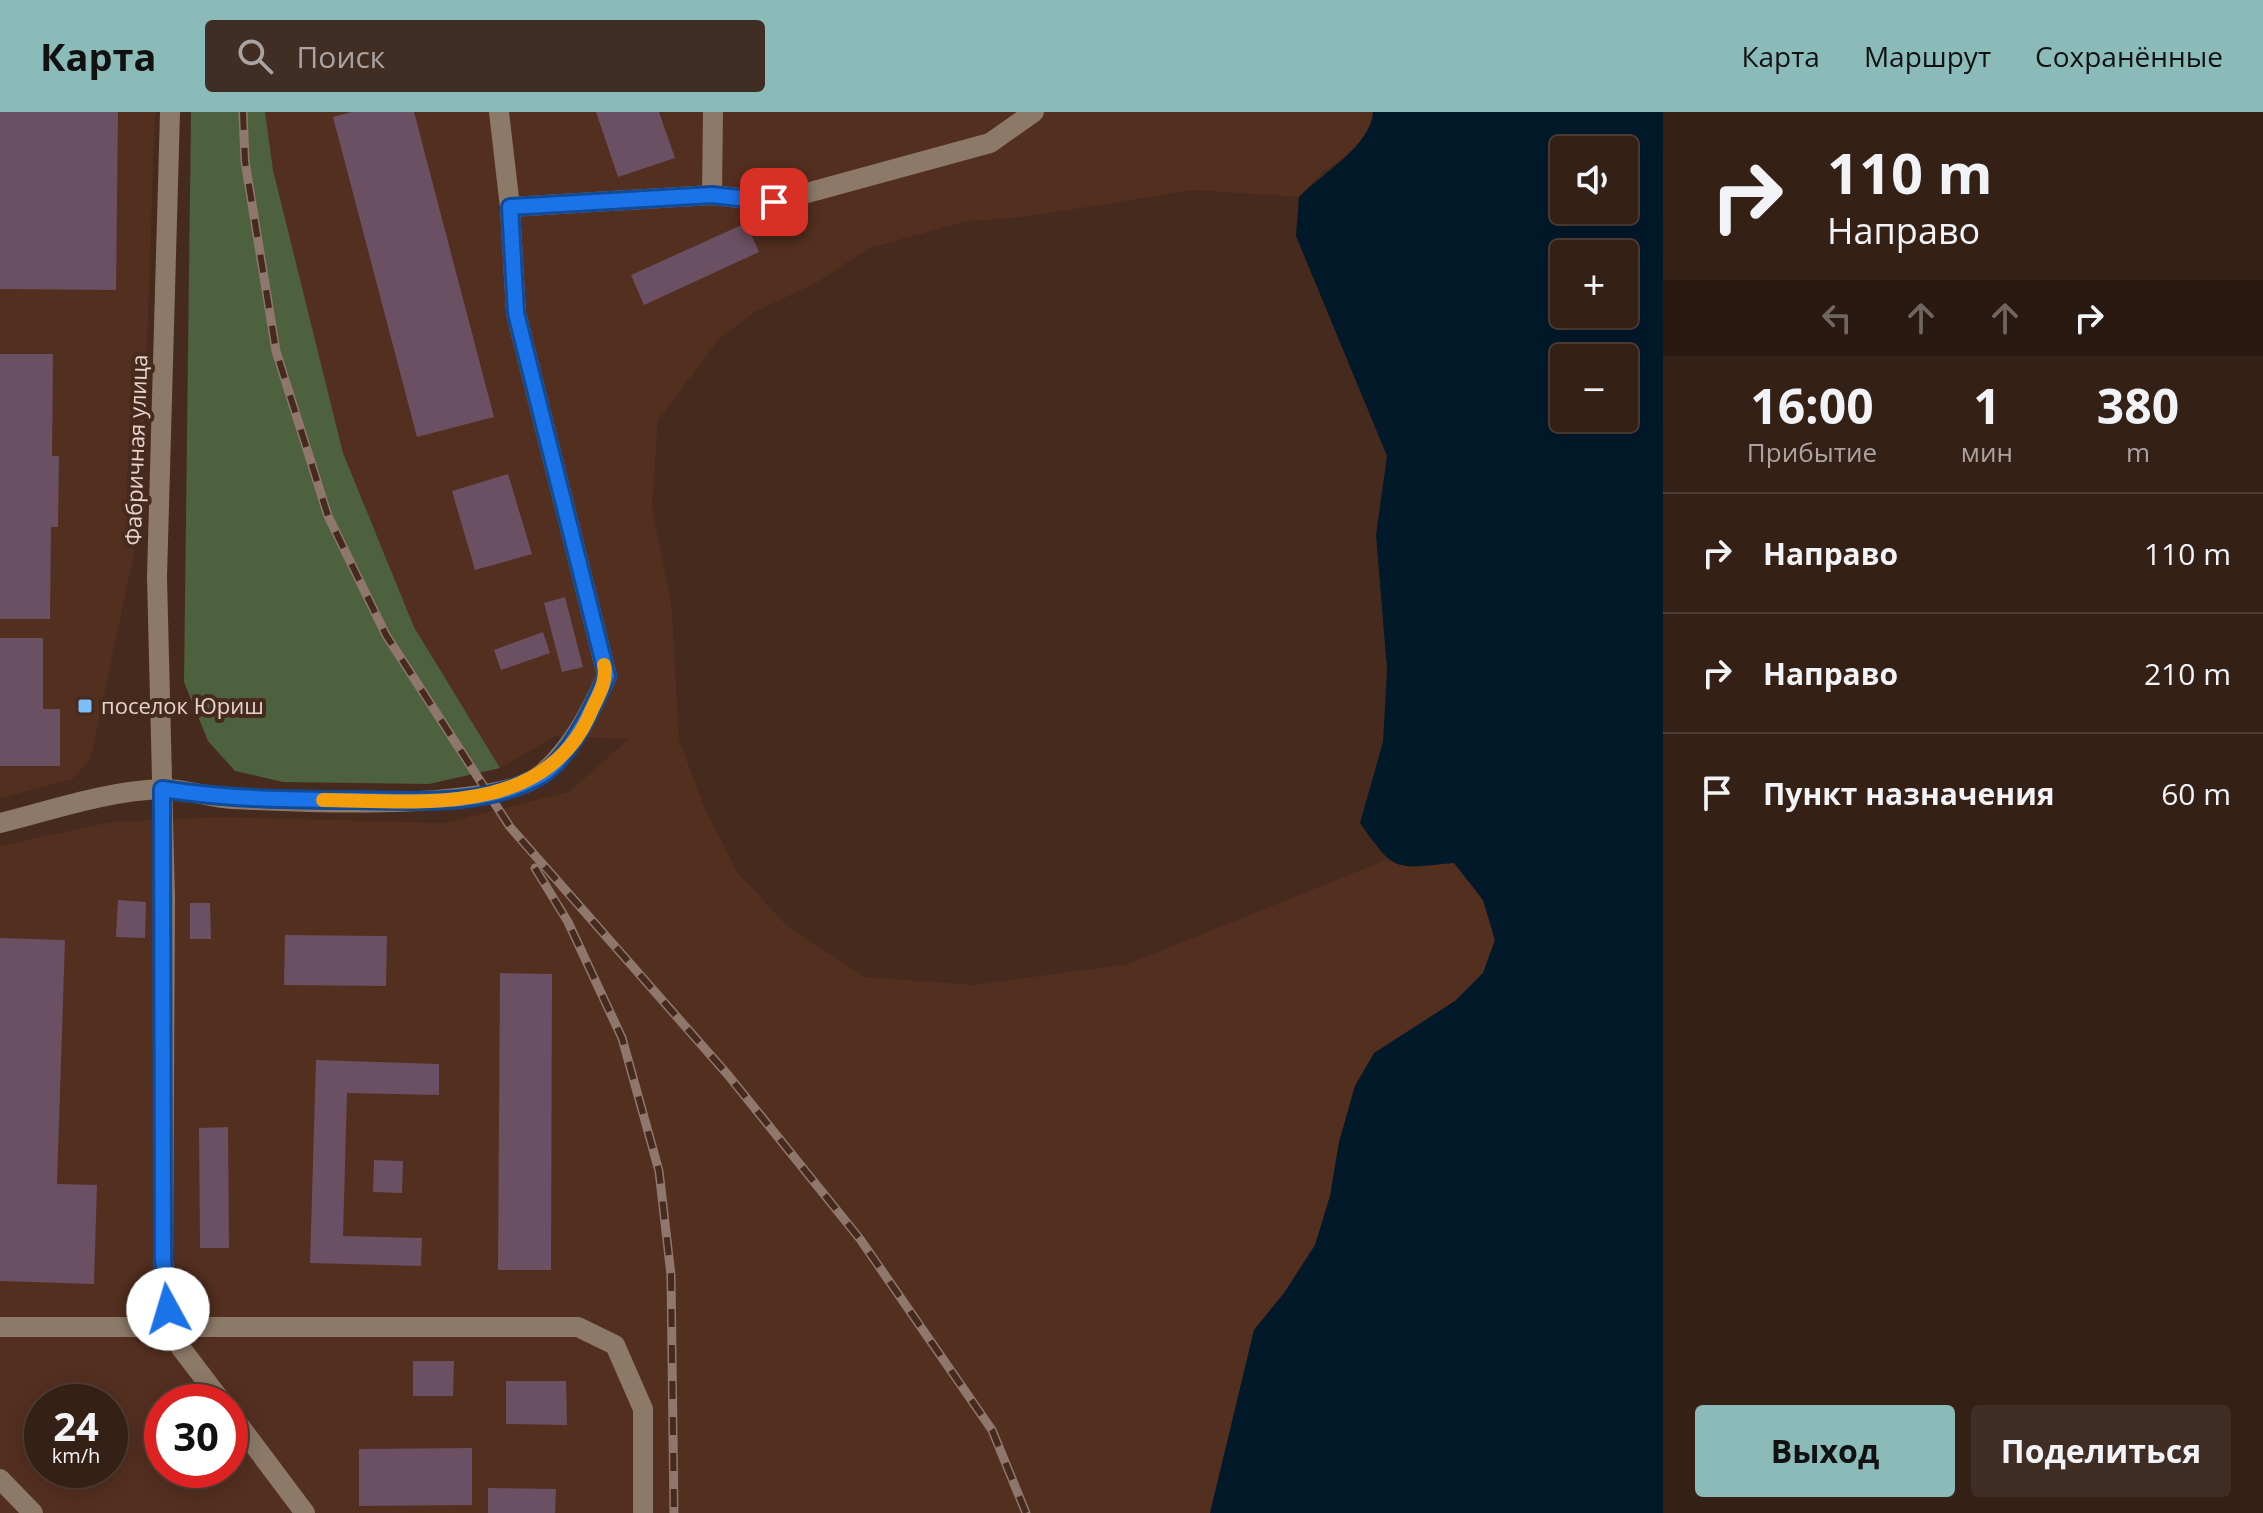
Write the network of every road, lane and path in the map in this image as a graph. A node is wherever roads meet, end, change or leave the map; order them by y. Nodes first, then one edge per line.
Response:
1 (170, 112) edge
2 (499, 112) edge
3 (713, 112) edge
4 (1034, 112) edge
5 (712, 195) junction
6 (510, 207) junction
7 (162, 789) junction
8 (0, 823) edge
9 (0, 1327) edge
10 (175, 1329) junction
11 (208, 1384) edge
12 (248, 1437) edge
13 (0, 1479) edge
14 (33, 1513) edge
15 (305, 1513) edge
16 (643, 1513) edge

1 - 7 street, Фабричная улица
2 - 6 street
3 - 5 street
4 - 5 street
5 - 6 street
6 - 7 street
7 - 8 street
7 - 10 street, Фабричная улица
9 - 10 street
10 - 11 street, Фабричная улица
10 - 16 street
12 - 15 street
13 - 14 street

